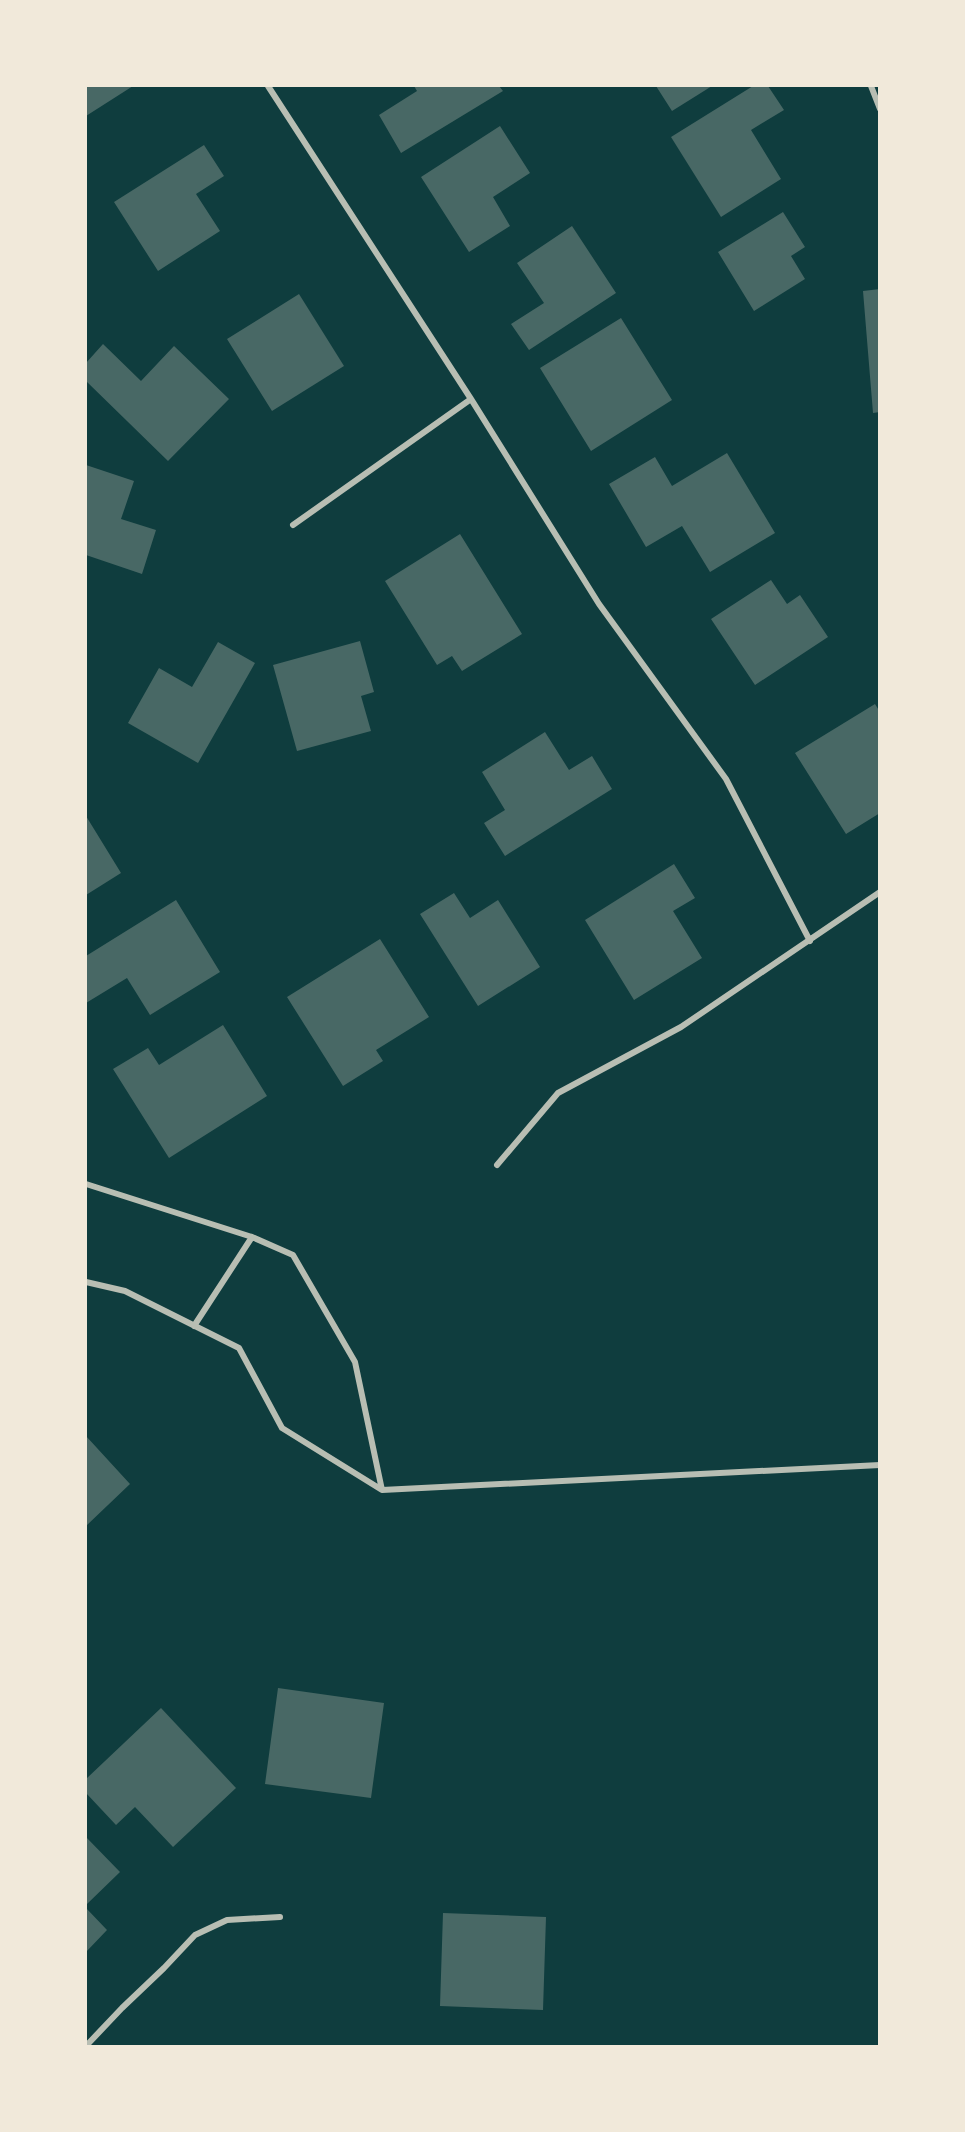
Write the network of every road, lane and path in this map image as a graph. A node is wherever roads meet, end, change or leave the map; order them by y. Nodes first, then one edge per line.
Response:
1 (268, 86) edge
2 (871, 86) edge
3 (879, 109) edge
4 (471, 399) junction
5 (293, 525) dead end
6 (879, 892) edge
7 (810, 941) junction
8 (497, 1165) dead end
9 (86, 1184) edge
10 (252, 1237) junction
11 (86, 1282) edge
12 (194, 1326) junction
13 (879, 1465) edge
14 (382, 1490) junction
15 (280, 1917) dead end
16 (86, 2046) edge

1 - 4 street
2 - 3 street
4 - 5 street
4 - 7 street
6 - 7 street
7 - 8 street
9 - 10 street
10 - 12 street
10 - 14 street
11 - 12 street
12 - 14 street
13 - 14 street
15 - 16 street

